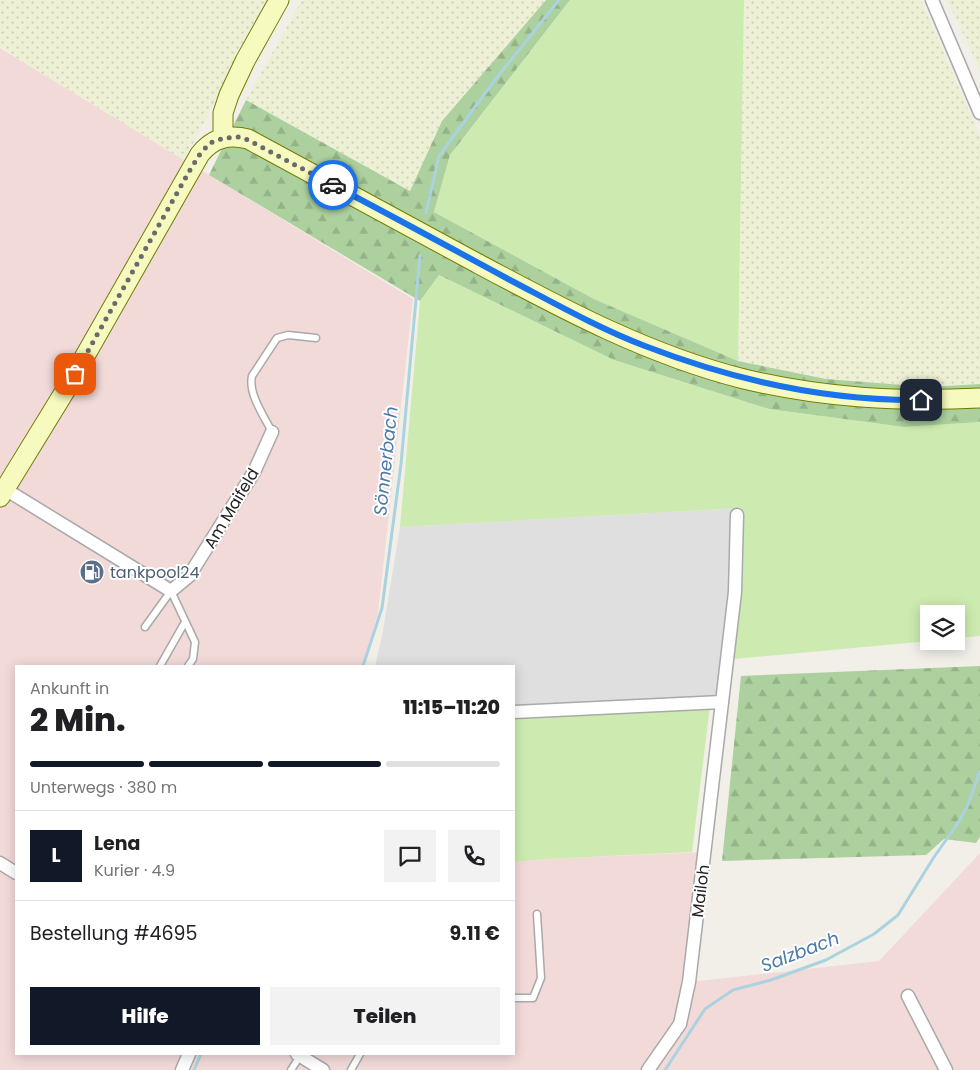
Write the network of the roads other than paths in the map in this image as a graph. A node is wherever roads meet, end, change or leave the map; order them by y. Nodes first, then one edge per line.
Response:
1 (279, 0) edge
2 (932, 0) edge
3 (980, 113) edge
4 (224, 138) junction
5 (316, 338) dead end
6 (980, 398) edge
7 (272, 432) joint
8 (2, 490) edge
9 (737, 515) dead end
10 (171, 591) junction
11 (185, 622) junction
12 (145, 627) dead end
13 (161, 665) edge
14 (189, 665) edge
15 (722, 702) junction
16 (515, 712) edge
17 (0, 863) edge
18 (15, 872) edge
19 (538, 914) dead end
20 (908, 996) dead end
21 (515, 998) edge
22 (189, 1055) edge
23 (299, 1055) edge
24 (359, 1055) edge
25 (182, 1070) edge
26 (291, 1070) edge
27 (323, 1070) edge
28 (351, 1070) edge
29 (648, 1070) edge
30 (946, 1070) edge

1 - 4 street
2 - 3 street
4 - 6 street
4 - 8 street
5 - 7 lane
7 - 10 street, Am Maifeld
8 - 10 street
9 - 15 street, Mailoh
10 - 11 lane
10 - 12 lane
11 - 13 lane
11 - 14 lane
15 - 16 street
15 - 29 street, Mailoh
17 - 18 street
19 - 21 lane
20 - 30 street
22 - 25 street
23 - 26 lane
23 - 27 street
24 - 28 lane

